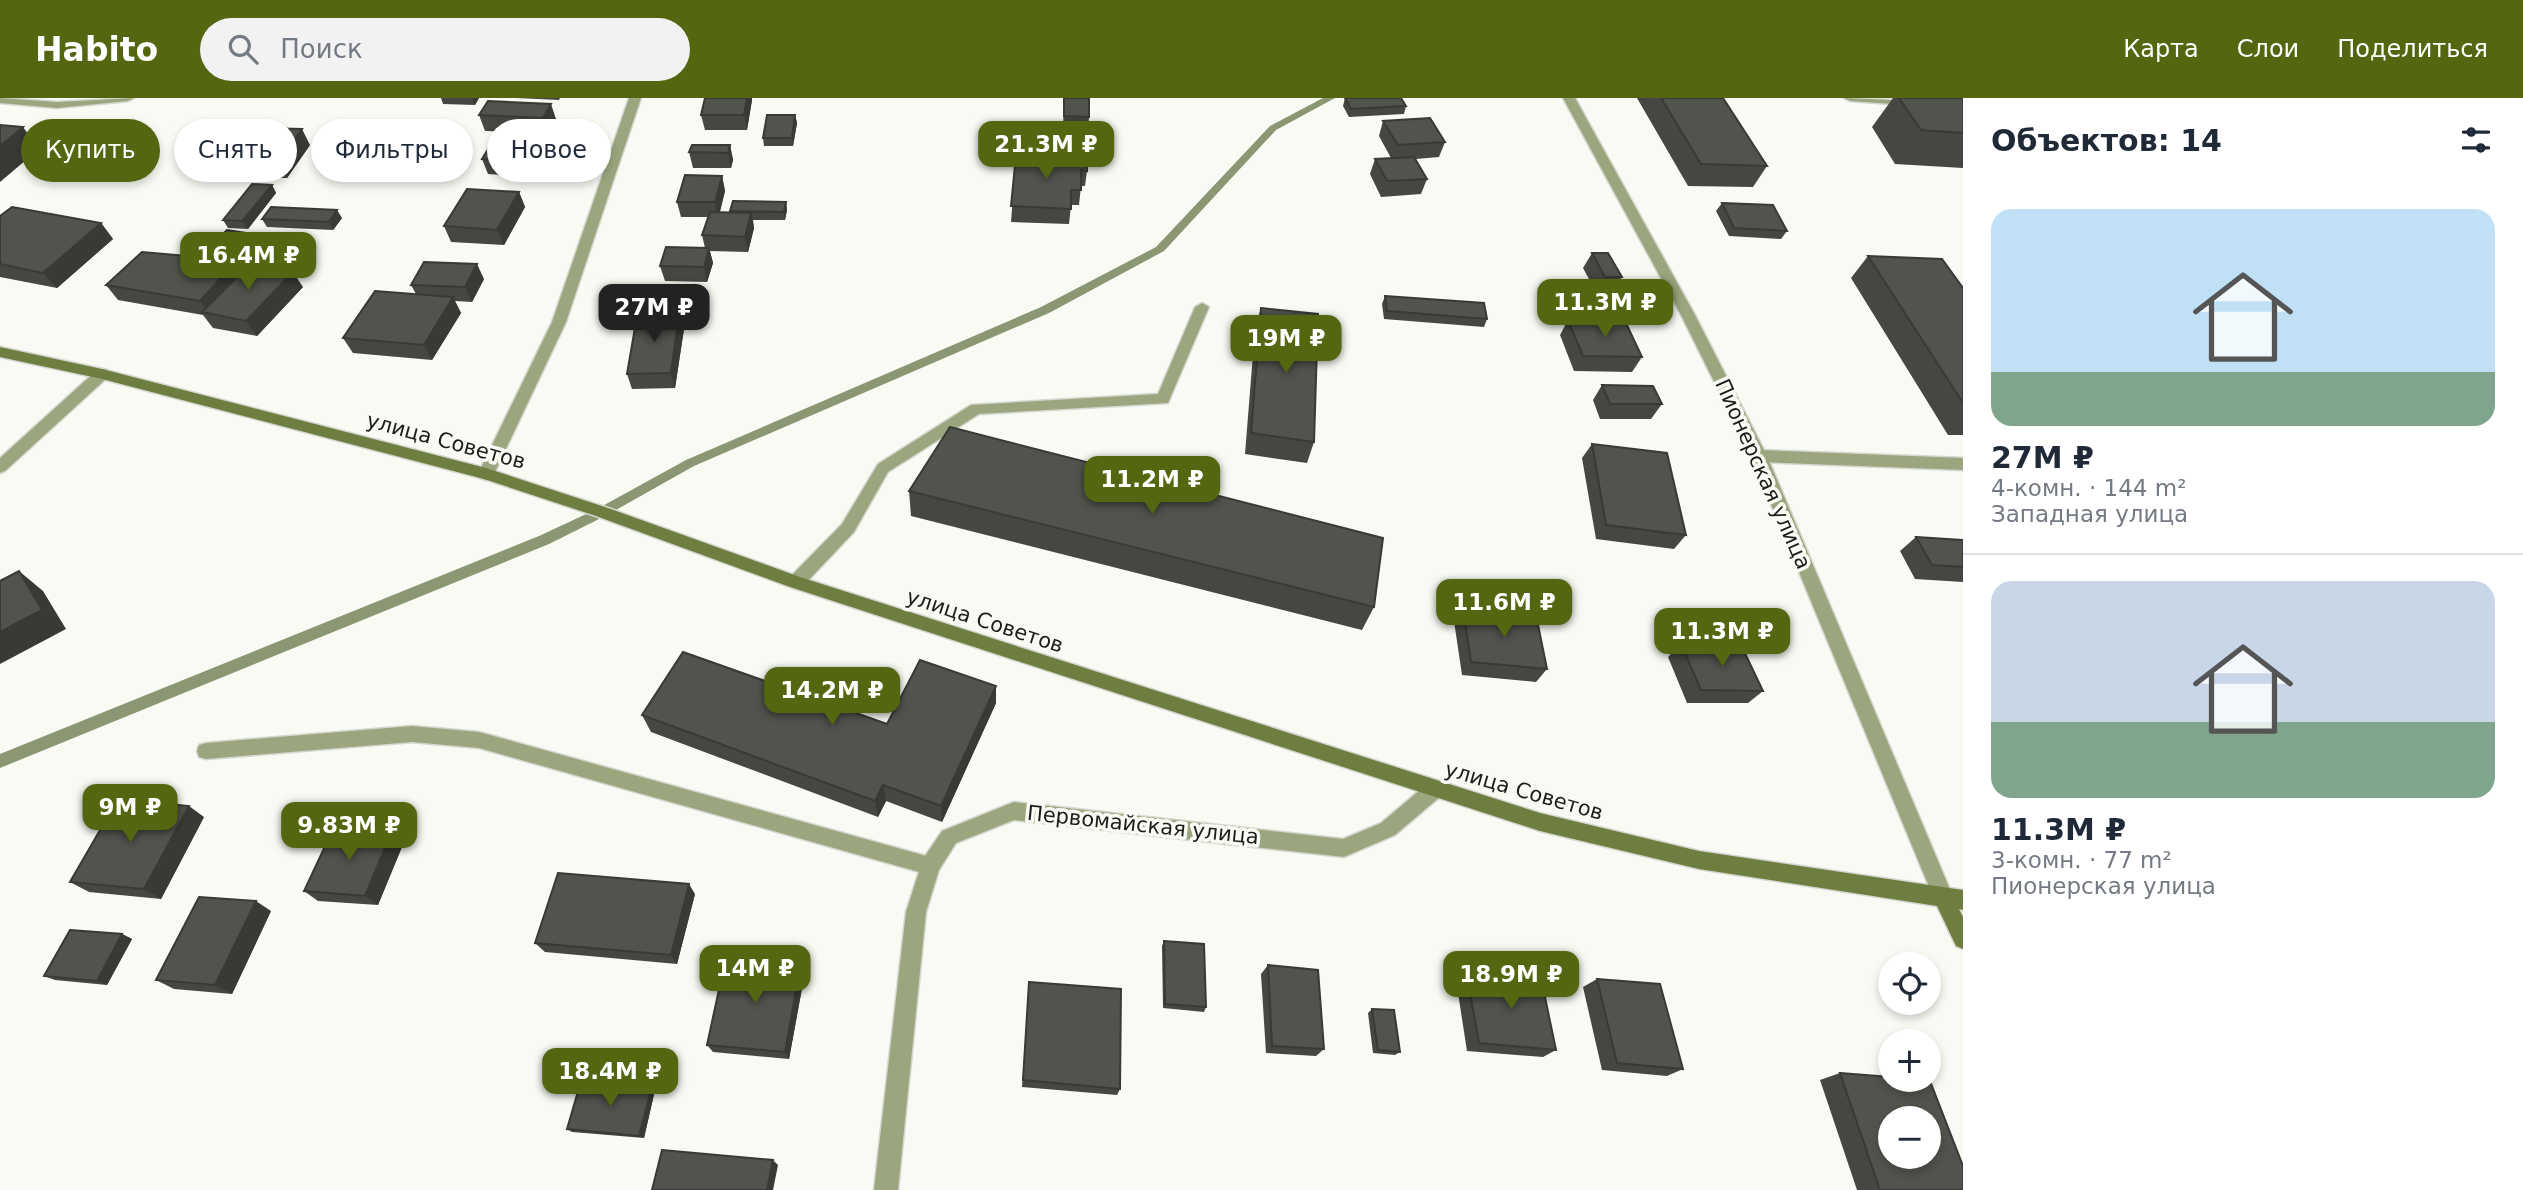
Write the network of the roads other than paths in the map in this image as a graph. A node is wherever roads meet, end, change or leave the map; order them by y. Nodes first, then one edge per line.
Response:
1 (128, 98) edge
2 (635, 98) edge
3 (1569, 98) edge
4 (1850, 98) edge
5 (0, 100) edge
6 (1963, 106) edge
7 (1202, 307) dead end
8 (0, 352) edge
9 (102, 374) junction
10 (1759, 456) junction
11 (1963, 464) edge
12 (0, 467) edge
13 (486, 474) junction
14 (796, 583) junction
15 (206, 751) dead end
16 (1433, 790) junction
17 (930, 866) junction
18 (1954, 900) edge
19 (1963, 939) edge
20 (886, 1190) edge

1 - 5 street
2 - 13 street
3 - 10 street, Пионерская улица
4 - 6 street
7 - 14 street
8 - 9 main road, улица Советов
9 - 12 street
9 - 13 main road, улица Советов
10 - 11 street
10 - 18 street, Пионерская улица
13 - 14 main road, улица Советов
14 - 16 main road, улица Советов
15 - 17 street
16 - 17 street, Первомайская улица
16 - 18 main road, улица Советов
17 - 20 street, Первомайская улица
18 - 19 main road, Пионерская улица

